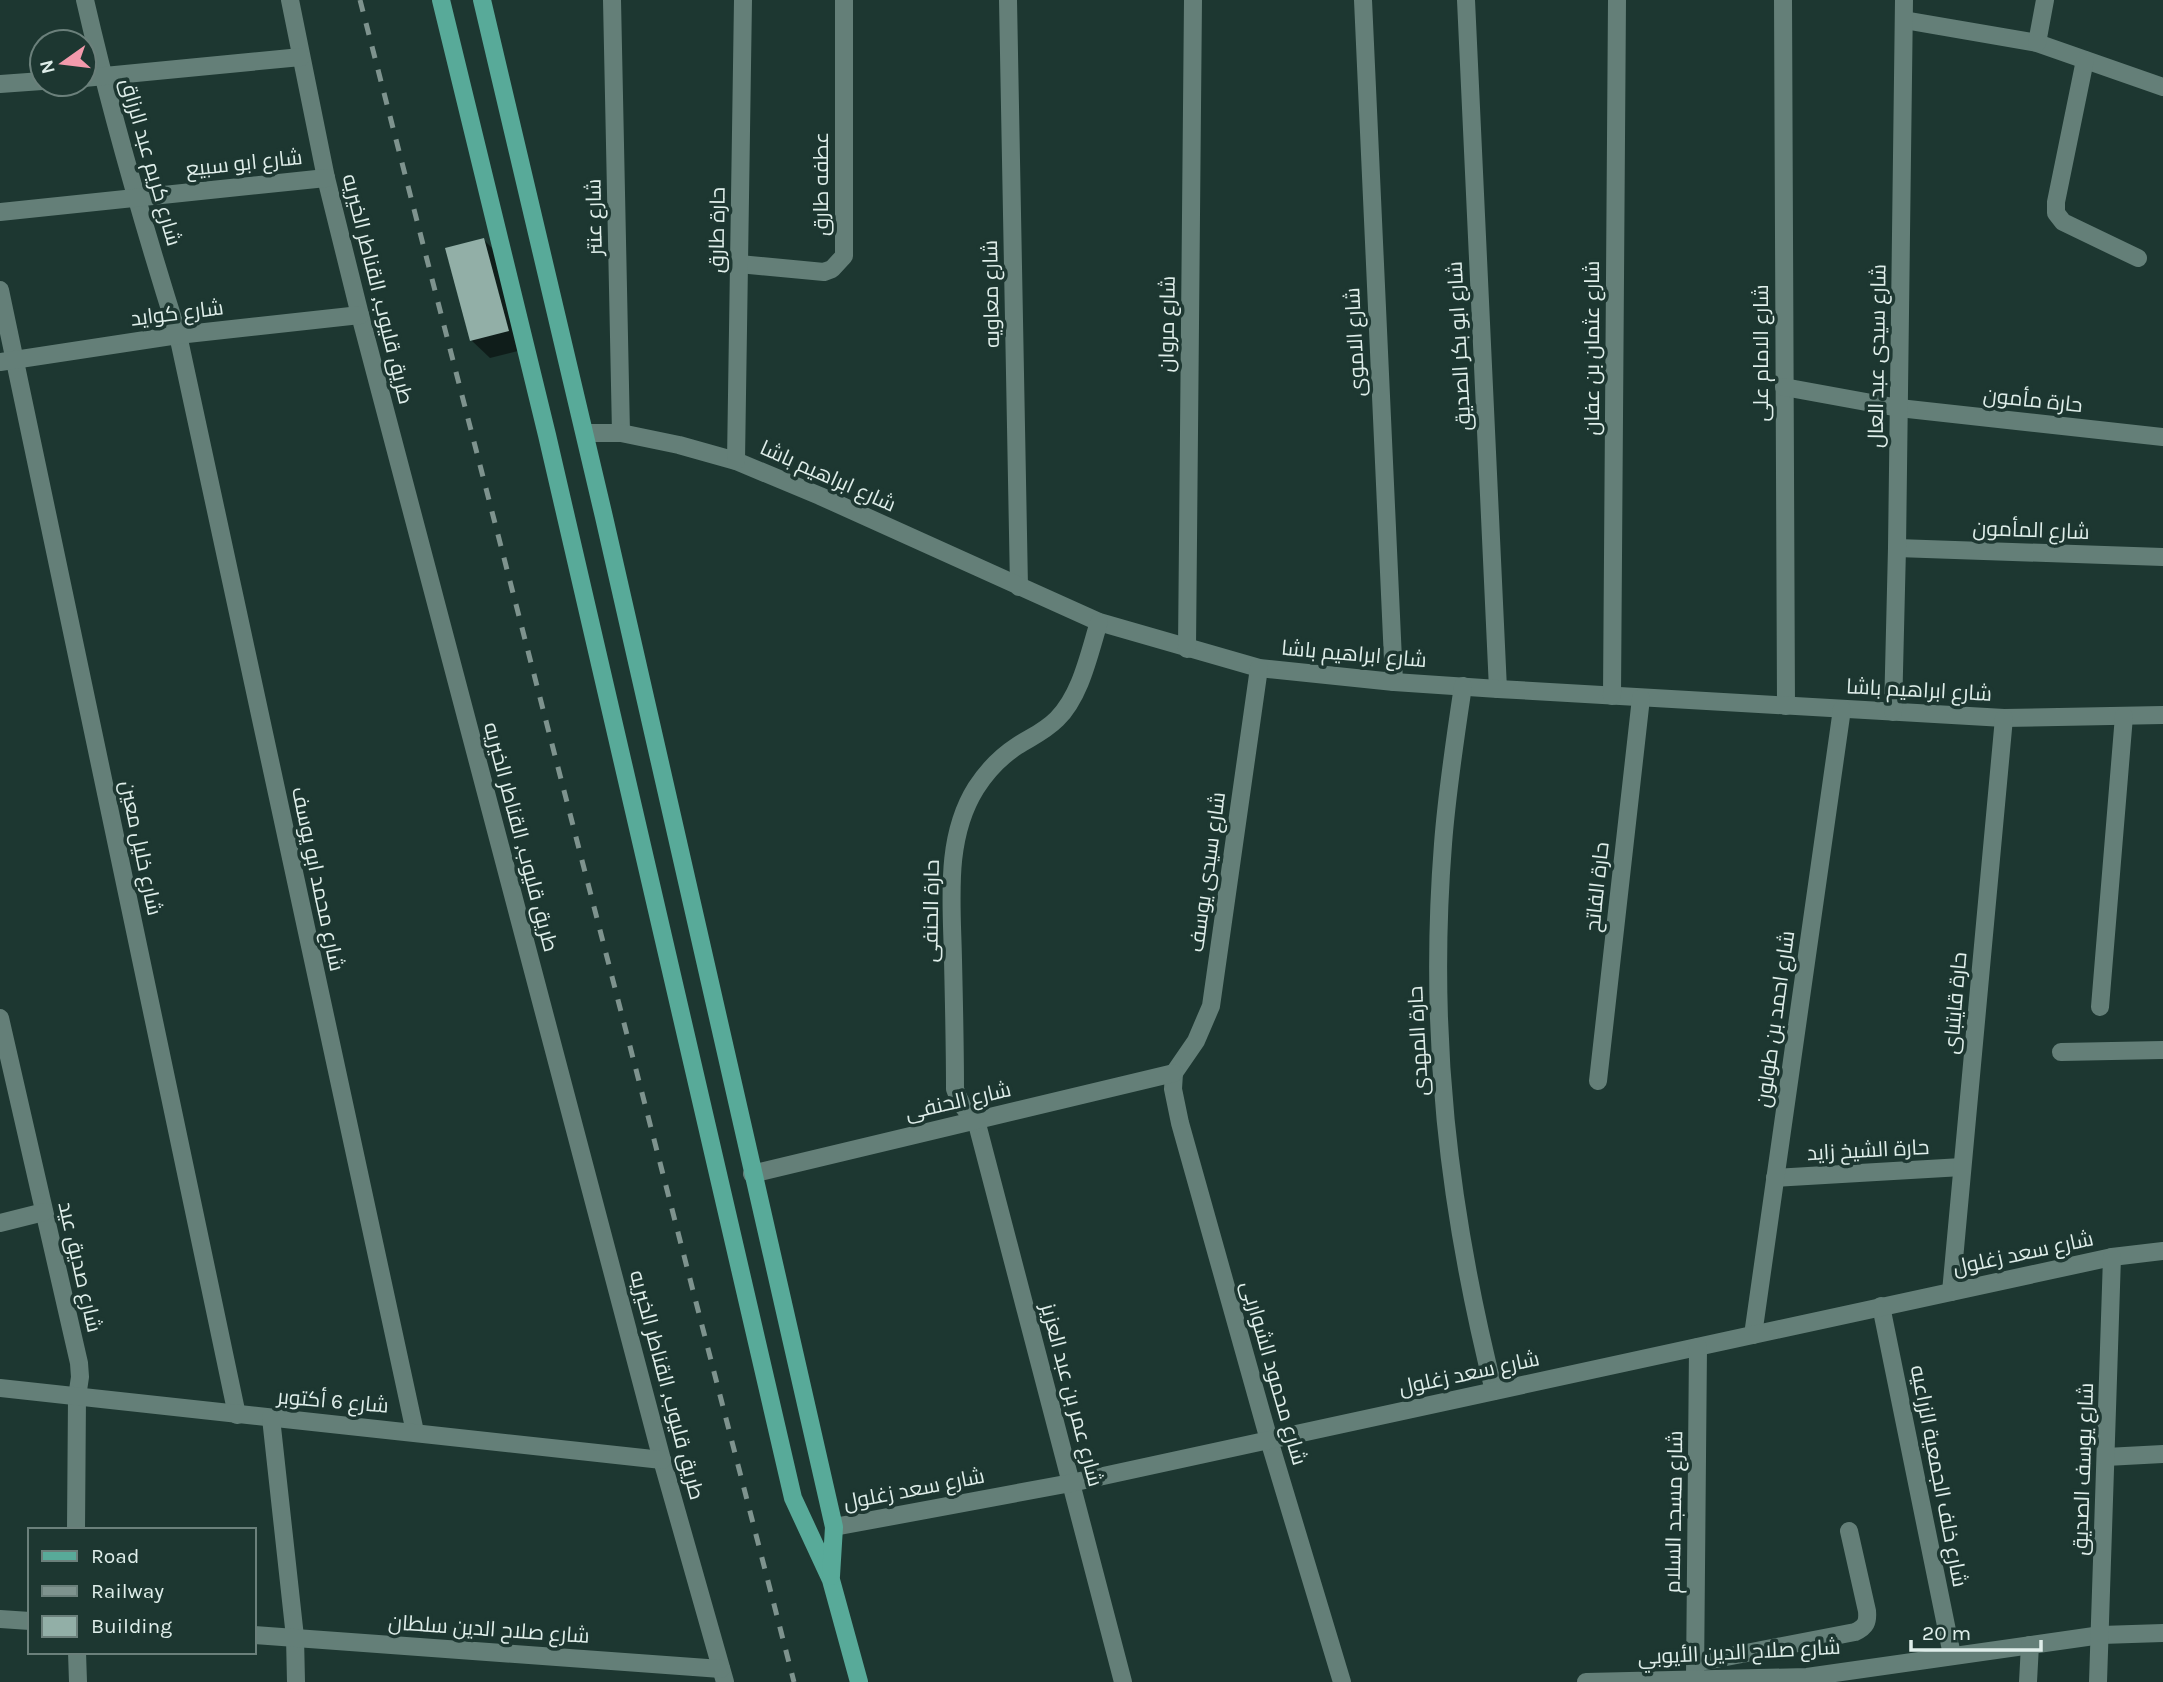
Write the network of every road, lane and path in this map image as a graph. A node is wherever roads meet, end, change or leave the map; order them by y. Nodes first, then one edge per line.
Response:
1 (85, 0) edge
2 (289, 0) edge
3 (441, 0) edge
4 (482, 0) edge
5 (612, 0) edge
6 (743, 0) edge
7 (844, 0) edge
8 (1008, 0) edge
9 (1193, 0) edge
10 (1363, 0) edge
11 (1466, 0) edge
12 (1617, 0) edge
13 (1783, 0) edge
14 (1904, 0) edge
15 (2045, 0) edge
16 (1904, 20) junction
17 (2037, 43) junction
18 (301, 57) junction
19 (2085, 60) junction
20 (103, 76) junction
21 (98, 77) edge
22 (28, 82) edge
23 (0, 84) edge
24 (2163, 87) edge
25 (326, 178) junction
26 (135, 198) junction
27 (0, 212) edge
28 (2138, 258) dead end
29 (740, 264) junction
30 (0, 289) edge
31 (360, 315) junction
32 (178, 335) junction
33 (8, 361) edge
34 (1784, 387) junction
35 (1899, 408) junction
36 (585, 433) junction
37 (621, 433) junction
38 (2163, 437) edge
39 (736, 461) junction
40 (1898, 548) junction
41 (2163, 557) edge
42 (1019, 587) junction
43 (1099, 622) junction
44 (1187, 649) junction
45 (1259, 668) junction
46 (1394, 682) junction
47 (1464, 686) junction
48 (1497, 689) junction
49 (1612, 696) junction
50 (1641, 698) junction
51 (1786, 706) junction
52 (1842, 709) junction
53 (1893, 712) junction
54 (2163, 715) edge
55 (2124, 716) junction
56 (2004, 718) junction
57 (2100, 1007) dead end
58 (0, 1018) edge
59 (2163, 1050) edge
60 (2061, 1052) dead end
61 (4, 1055) edge
62 (1174, 1073) junction
63 (1598, 1081) dead end
64 (976, 1120) junction
65 (1962, 1167) junction
66 (752, 1174) junction
67 (1775, 1178) junction
68 (44, 1212) junction
69 (0, 1223) edge
70 (2163, 1251) edge
71 (2112, 1257) junction
72 (1951, 1292) junction
73 (1881, 1306) junction
74 (1752, 1335) junction
75 (1698, 1347) junction
76 (0, 1388) edge
77 (1494, 1391) junction
78 (77, 1397) junction
79 (237, 1415) junction
80 (271, 1418) junction
81 (415, 1432) junction
82 (1269, 1440) junction
83 (2163, 1454) edge
84 (2106, 1457) junction
85 (662, 1460) junction
86 (1072, 1483) junction
87 (834, 1527) junction
88 (76, 1528) edge
89 (1849, 1531) dead end
90 (831, 1580) junction
91 (0, 1619) edge
92 (28, 1621) edge
93 (2163, 1633) edge
94 (256, 1635) edge
95 (2101, 1635) junction
96 (295, 1637) junction
97 (2030, 1645) junction
98 (77, 1654) edge
99 (1952, 1655) junction
100 (1695, 1671) junction
101 (723, 1675) edge
102 (1806, 1679) edge
103 (78, 1682) edge
104 (296, 1682) edge
105 (859, 1682) edge
106 (1123, 1682) edge
107 (1342, 1682) edge
108 (1593, 1682) edge
109 (2028, 1682) edge
110 (2098, 1682) edge

1 - 20 street, شارع كريم عبد الرزاق
2 - 18 street, طريق قليوب, القناطر الخيريه
3 - 90 main road
4 - 36 main road
5 - 37 street, شارع عنتر
6 - 29 street, حارة طارق
7 - 29 street, عطفه طارق
8 - 42 street, شارع معاويه
9 - 44 street, شارع مروان
10 - 46 street, شارع الاموى
11 - 48 street, شارع ابو بكر الصديق
12 - 49 street, شارع عثمان بن عفان
13 - 34 street, شارع الامام على
14 - 16 street, شارع سيدى عبد العال
15 - 17 street
16 - 17 street
16 - 35 street, شارع سيدى عبد العال
17 - 19 street
18 - 20 street
18 - 25 street, طريق قليوب, القناطر الخيريه
19 - 24 street
19 - 28 street
20 - 21 street
20 - 26 street, شارع كريم عبد الرزاق
22 - 23 street
25 - 26 street, شارع ابو سبيع
25 - 31 street, طريق قليوب, القناطر الخيريه
26 - 27 street, شارع ابو سبيع
26 - 32 street, شارع كريم عبد الرزاق
29 - 39 street, حارة طارق
30 - 33 street, شارع خليل معين
31 - 32 street, شارع كوايد
31 - 85 street, طريق قليوب, القناطر الخيريه
32 - 33 street, شارع كوايد
32 - 81 street, شارع محمد ابو يوسف
33 - 79 street, شارع خليل معين
34 - 35 street, حارة مأمون
34 - 51 street, شارع الامام على
35 - 38 street, حارة مأمون
35 - 40 street, شارع سيدى عبد العال
36 - 37 street, شارع ابراهيم باشا
36 - 66 main road
37 - 39 street, شارع ابراهيم باشا
39 - 42 street, شارع ابراهيم باشا
40 - 41 street, شارع المأمون
40 - 53 street, شارع سيدى عبد العال
42 - 43 street, شارع ابراهيم باشا
43 - 44 street, شارع ابراهيم باشا
43 - 64 street, حارة الحنفى
44 - 45 street, شارع ابراهيم باشا
45 - 46 street, شارع ابراهيم باشا
45 - 62 street, شارع سيدى يوسف
46 - 47 street, شارع ابراهيم باشا
47 - 48 street, شارع ابراهيم باشا
47 - 77 street, حارة المهدى
48 - 49 street, شارع ابراهيم باشا
49 - 50 street, شارع ابراهيم باشا
50 - 51 street, شارع ابراهيم باشا
50 - 63 street, حارة الفاتح
51 - 52 street, شارع ابراهيم باشا
52 - 53 street, شارع ابراهيم باشا
52 - 67 street, شارع احمد بن طولون
53 - 56 street, شارع ابراهيم باشا
54 - 55 street, شارع ابراهيم باشا
55 - 56 street, شارع ابراهيم باشا
55 - 57 street
56 - 65 street, حارة قايتباى
58 - 61 street, شارع صديق عيد
59 - 60 street
61 - 68 street, شارع صديق عيد
62 - 64 street, شارع الحنفى
62 - 82 street, شارع محمود الشواربى
64 - 66 street, شارع الحنفى
64 - 86 street, شارع عمر بن عبد العزيز
65 - 67 street, حارة الشيخ زايد
65 - 72 street, حارة قايتباى
66 - 87 main road
67 - 74 street, شارع احمد بن طولون
68 - 69 street
68 - 78 street, شارع صديق عيد
70 - 71 street, شارع سعد زغلول
71 - 72 street, شارع سعد زغلول
71 - 84 street, شارع يوسف الصديق
72 - 73 street, شارع سعد زغلول
73 - 74 street, شارع سعد زغلول
73 - 99 street, شارع خلف الجمعية الزراعيه
74 - 75 street, شارع سعد زغلول
75 - 77 street, شارع سعد زغلول
75 - 100 street, شارع مسجد السلام
76 - 78 street, شارع 6 أكتوبر
77 - 82 street, شارع سعد زغلول
78 - 79 street, شارع 6 أكتوبر
78 - 88 street, شارع صديق عيد
79 - 80 street, شارع 6 أكتوبر
80 - 81 street, شارع 6 أكتوبر
80 - 96 street
81 - 85 street, شارع 6 أكتوبر
82 - 86 street, شارع سعد زغلول
82 - 107 street, شارع محمود الشواربى
83 - 84 street
84 - 95 street, شارع يوسف الصديق
85 - 101 street, طريق قليوب, القناطر الخيريه
86 - 87 street, شارع سعد زغلول
86 - 106 street, شارع عمر بن عبد العزيز
87 - 90 main road
89 - 100 street
90 - 105 main road
91 - 92 street
93 - 95 street, شارع صلاح الدين الأيوبي
94 - 96 street, شارع صلاح الدين سلطان
95 - 97 street, شارع صلاح الدين الأيوبي
95 - 110 street, شارع يوسف الصديق
96 - 101 street, شارع صلاح الدين سلطان
96 - 104 street
97 - 99 street, شارع صلاح الدين الأيوبي
97 - 109 street
98 - 103 street
99 - 102 street, شارع صلاح الدين الأيوبي
100 - 102 street, شارع صلاح الدين الأيوبي
100 - 108 street, شارع صلاح الدين الأيوبي

